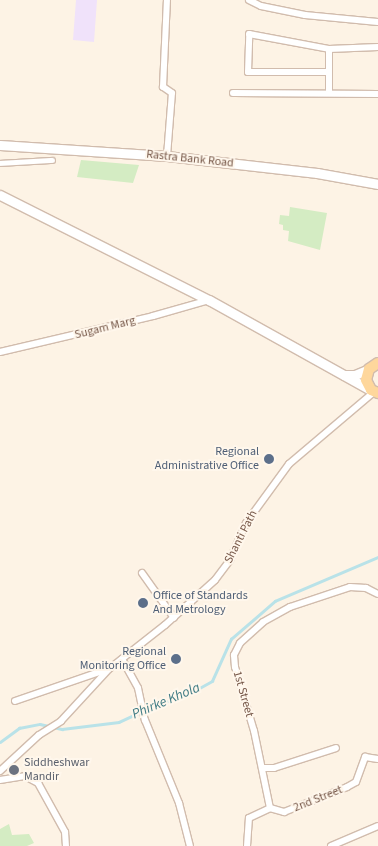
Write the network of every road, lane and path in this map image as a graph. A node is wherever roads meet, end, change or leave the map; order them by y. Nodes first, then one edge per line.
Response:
1 (167, 0) edge
2 (249, 0) edge
3 (378, 22) edge
4 (378, 48) edge
5 (329, 49) junction
6 (329, 72) junction
7 (233, 93) dead end
8 (329, 93) junction
9 (378, 94) edge
10 (0, 145) edge
11 (167, 156) junction
12 (52, 160) dead end
13 (0, 163) edge
14 (378, 184) edge
15 (0, 195) edge
16 (209, 300) junction
17 (0, 352) edge
18 (375, 364) edge
19 (339, 374) junction
20 (376, 392) edge
21 (142, 573) dead end
22 (378, 594) edge
23 (174, 618) junction
24 (122, 659) junction
25 (110, 669) junction
26 (16, 701) dead end
27 (336, 748) dead end
28 (378, 759) edge
29 (262, 768) junction
30 (0, 771) edge
31 (0, 780) edge
32 (270, 808) junction
33 (378, 826) edge
34 (66, 846) edge
35 (190, 846) edge
36 (247, 846) edge
37 (331, 846) edge

1 - 11 street
2 - 3 street
4 - 5 street
5 - 6 street
5 - 6 street
6 - 8 street
7 - 8 street
8 - 9 street
10 - 11 main road, Rastra Bank Road
11 - 14 main road, Rastra Bank Road
12 - 13 street
15 - 16 main road
16 - 17 street, Sugam Marg
16 - 19 main road
18 - 19 main road
18 - 20 main road
19 - 20 main road
20 - 23 street, Shanti Path
21 - 23 street
22 - 29 street, 1st Street
23 - 24 street, Shanti Path
24 - 25 street, Shanti Path
24 - 35 street
25 - 26 street
25 - 30 street, Shanti Path
27 - 29 street
28 - 32 street, 2nd Street
29 - 32 street, 1st Street
31 - 34 street
32 - 36 street
33 - 37 street

